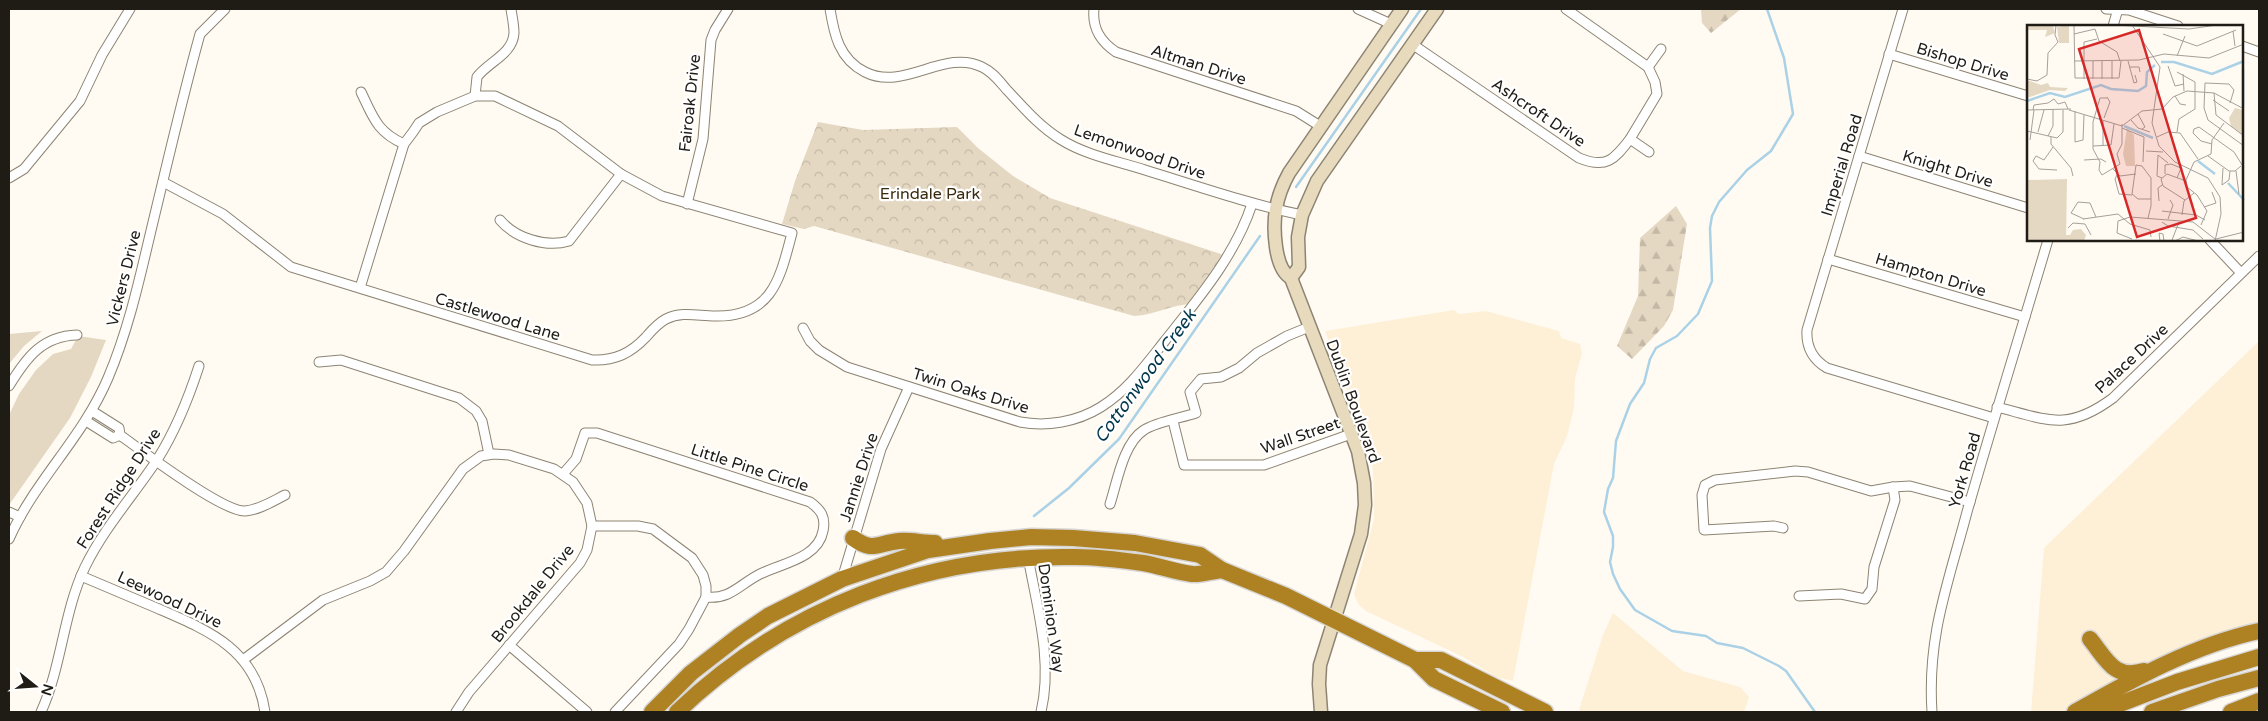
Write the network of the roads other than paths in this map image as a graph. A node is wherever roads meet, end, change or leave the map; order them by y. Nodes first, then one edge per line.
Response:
1 (130, 9) edge
2 (225, 9) edge
3 (510, 9) edge
4 (728, 9) edge
5 (830, 9) edge
6 (1094, 9) edge
7 (1358, 9) edge
8 (1402, 9) edge
9 (1437, 9) edge
10 (1566, 9) edge
11 (1903, 9) edge
12 (2106, 9) edge
13 (2118, 9) edge
14 (1392, 24) junction
15 (2113, 25) edge
16 (2175, 25) edge
17 (1412, 44) junction
18 (2243, 46) edge
19 (1661, 49) dead end
20 (2259, 52) edge
21 (1890, 54) junction
22 (1648, 67) junction
23 (360, 92) dead end
24 (475, 96) junction
25 (2027, 96) edge
26 (1320, 126) junction
27 (1630, 139) junction
28 (404, 144) junction
29 (1649, 152) dead end
30 (1859, 156) junction
31 (622, 174) junction
32 (9, 178) edge
33 (163, 182) junction
34 (687, 204) junction
35 (1252, 204) junction
36 (2027, 208) edge
37 (1276, 210) junction
38 (1302, 215) junction
39 (500, 220) dead end
40 (2048, 241) edge
41 (2211, 241) edge
42 (2259, 256) edge
43 (1828, 259) junction
44 (2241, 273) junction
45 (1291, 278) junction
46 (360, 288) junction
47 (2025, 317) junction
48 (1309, 327) junction
49 (803, 328) dead end
50 (77, 335) dead end
51 (319, 362) dead end
52 (199, 366) dead end
53 (9, 386) edge
54 (909, 387) junction
55 (1998, 408) junction
56 (92, 411) junction
57 (1994, 418) junction
58 (86, 421) junction
59 (1173, 421) junction
60 (1351, 434) junction
61 (120, 435) junction
62 (489, 454) junction
63 (156, 460) junction
64 (563, 474) junction
65 (1893, 487) junction
66 (285, 495) dead end
67 (1970, 502) junction
68 (1110, 504) dead end
69 (9, 512) edge
70 (20, 517) junction
71 (592, 526) junction
72 (1783, 528) dead end
73 (853, 538) junction
74 (9, 539) edge
75 (990, 541) junction
76 (1028, 557) junction
77 (1222, 570) junction
78 (81, 576) junction
79 (842, 579) junction
80 (1799, 596) dead end
81 (706, 597) junction
82 (840, 602) junction
83 (1334, 619) junction
84 (2255, 632) edge
85 (2090, 639) dead end
86 (509, 645) junction
87 (2259, 657) edge
88 (243, 660) junction
89 (1415, 660) junction
90 (2154, 669) junction
91 (2259, 678) edge
92 (2259, 701) edge
93 (40, 712) edge
94 (265, 712) edge
95 (456, 712) edge
96 (587, 712) edge
97 (615, 712) edge
98 (652, 712) edge
99 (677, 712) edge
100 (1041, 712) edge
101 (1321, 712) edge
102 (1502, 712) edge
103 (1545, 712) edge
104 (1932, 712) edge
105 (2075, 712) edge
106 (2100, 712) edge
107 (2152, 712) edge
108 (2231, 712) edge

1 - 32 street
2 - 33 street, Vickers Drive
3 - 24 street
4 - 34 street, Fairoak Drive
5 - 35 street, Lemonwood Drive
6 - 26 street, Altman Drive
7 - 14 street
8 - 14 main road, Dublin Boulevard
9 - 17 main road
10 - 22 street
11 - 21 street, Imperial Road
12 - 13 street
13 - 15 street
13 - 16 street
14 - 26 main road, Dublin Boulevard
17 - 27 street, Ashcroft Drive
17 - 38 main road
18 - 20 street
19 - 22 street
21 - 25 street, Bishop Drive
21 - 30 street, Imperial Road
22 - 27 street
23 - 28 street
24 - 28 street
24 - 31 street
26 - 37 main road, Dublin Boulevard
27 - 29 street
28 - 46 street
30 - 36 street, Knight Drive
30 - 43 street, Imperial Road
31 - 34 street
31 - 39 street
33 - 46 street, Castlewood Lane
33 - 56 street, Vickers Drive
34 - 46 street, Castlewood Lane
35 - 37 street, Lemonwood Drive
35 - 54 street, Twin Oaks Drive
37 - 38 street, Lemonwood Drive
37 - 45 main road, Dublin Boulevard
38 - 45 main road
40 - 47 street, York Road
41 - 44 street
42 - 44 street, Palace Drive
43 - 47 street, Hampton Drive
43 - 57 street, Imperial Road
44 - 55 street, Palace Drive
45 - 48 main road, Dublin Boulevard
47 - 55 street, York Road
48 - 59 street
48 - 60 main road, Dublin Boulevard
49 - 54 street, Twin Oaks Drive
50 - 53 street
51 - 62 street
52 - 63 street, Forest Ridge Drive
54 - 73 street, Jannie Drive
55 - 57 street, York Road
56 - 58 street, Vickers Drive
56 - 61 street
57 - 67 street, York Road
58 - 61 street
58 - 70 street, Vickers Drive
59 - 60 street, Wall Street
59 - 68 street
60 - 83 main road, Dublin Boulevard
61 - 63 street
62 - 64 street, Brookdale Drive
62 - 88 street
63 - 66 street
63 - 78 street, Forest Ridge Drive
64 - 71 street, Brookdale Drive
64 - 81 street, Little Pine Circle
65 - 67 street
65 - 72 street
65 - 80 street
67 - 104 street, York Road
69 - 70 street
70 - 74 street, Vickers Drive
71 - 81 street
71 - 86 street, Brookdale Drive
73 - 75 highway
73 - 79 street, Jannie Drive
75 - 77 highway
75 - 79 highway
76 - 77 highway
76 - 82 highway
76 - 100 street, Dominion Way
77 - 83 highway
78 - 88 street, Leewood Drive
78 - 93 street, Forest Ridge Drive
79 - 82 highway
79 - 98 highway
81 - 97 street
82 - 99 highway
83 - 89 highway
83 - 101 main road, Dublin Boulevard
84 - 90 highway
85 - 90 highway
86 - 95 street, Brookdale Drive
86 - 96 street
87 - 106 highway
88 - 94 street, Leewood Drive
89 - 102 highway
89 - 103 highway
90 - 105 highway
91 - 107 highway
92 - 108 highway

